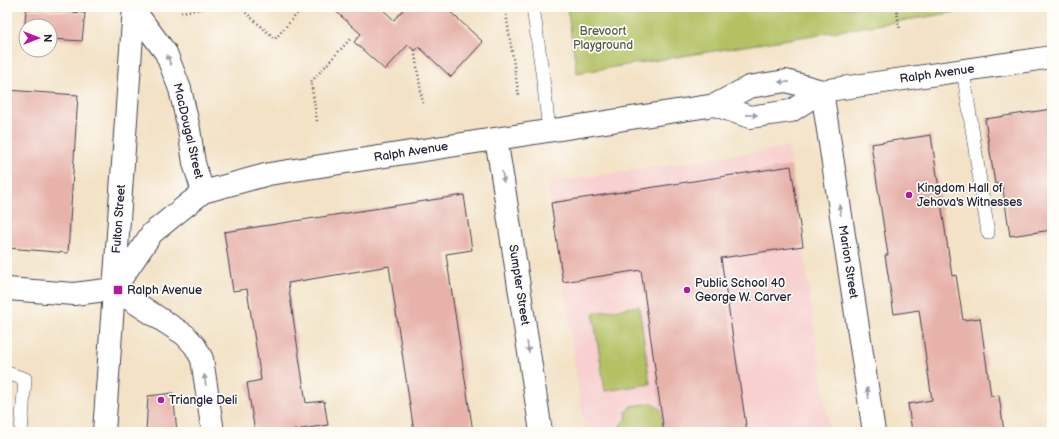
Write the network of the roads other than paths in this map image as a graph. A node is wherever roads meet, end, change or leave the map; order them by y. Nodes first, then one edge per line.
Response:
1 (533, 7) edge
2 (134, 8) edge
3 (1052, 57) edge
4 (962, 70) junction
5 (822, 91) junction
6 (715, 105) junction
7 (549, 131) junction
8 (496, 139) junction
9 (203, 192) junction
10 (988, 233) dead end
11 (7, 289) edge
12 (114, 289) junction
13 (7, 373) edge
14 (21, 432) edge
15 (104, 432) edge
16 (213, 432) edge
17 (541, 432) edge
18 (874, 432) edge

1 - 7 lane
9 -> 2 street, MacDougal Street
2 - 12 street, Fulton Street
3 - 4 street, Ralph Avenue
4 - 5 street, Ralph Avenue
4 - 10 lane
5 -> 6 street, Ralph Avenue
6 -> 5 street, Ralph Avenue
18 -> 5 street, Marion Street
6 - 7 street, Ralph Avenue
7 - 8 street, Ralph Avenue
8 - 9 street, Ralph Avenue
8 -> 17 street, Sumpter Street
9 - 12 street, Ralph Avenue
11 - 12 street
12 - 15 street, Fulton Street
16 -> 12 street
13 - 14 lane

